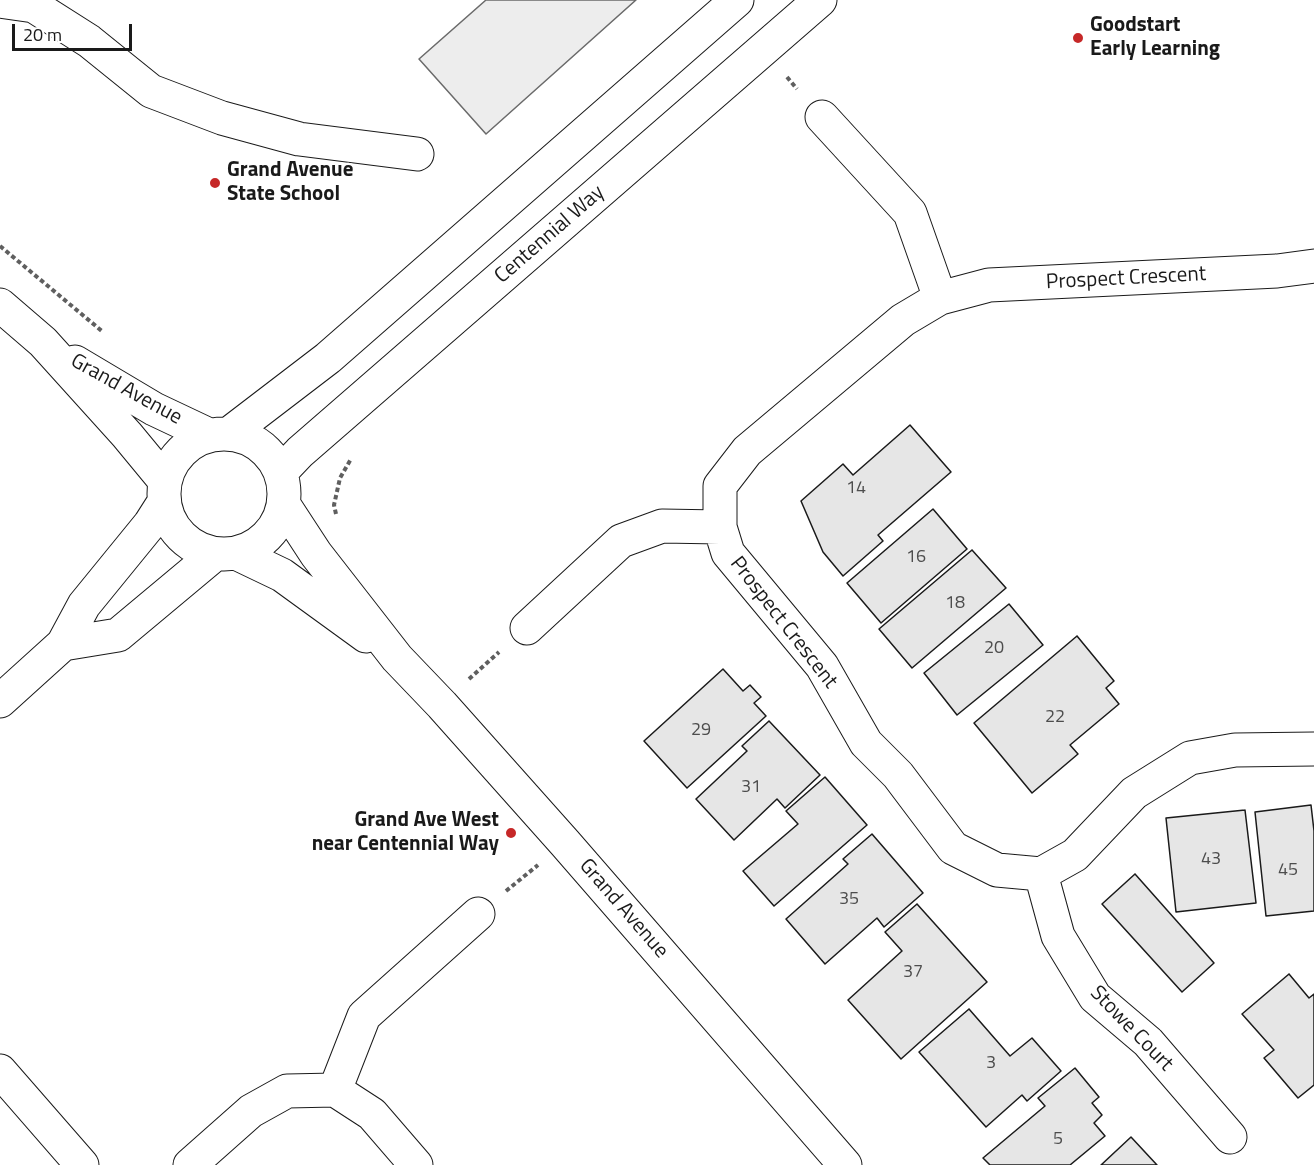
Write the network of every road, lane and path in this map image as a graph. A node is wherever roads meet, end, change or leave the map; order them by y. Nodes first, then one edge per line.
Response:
1 (737, 0) edge
2 (820, 0) edge
3 (0, 1) edge
4 (763, 50) junction
5 (822, 117) joint
6 (417, 154) dead end
7 (1314, 266) edge
8 (939, 298) junction
9 (0, 305) edge
10 (43, 342) junction
11 (220, 434) junction
12 (281, 472) junction
13 (165, 491) junction
14 (284, 505) junction
15 (720, 527) junction
16 (225, 553) junction
17 (527, 627) joint
18 (63, 644) junction
19 (397, 658) junction
20 (0, 701) edge
21 (442, 705) junction
22 (1314, 749) edge
23 (565, 843) junction
24 (1041, 874) junction
25 (478, 914) joint
26 (0, 1071) edge
27 (335, 1090) junction
28 (1230, 1137) dead end
29 (82, 1165) edge
30 (190, 1165) edge
31 (416, 1165) edge
32 (845, 1165) edge

1 - 11 street
2 - 4 street, Centennial Way
3 - 6 street
4 - 5 path
4 - 12 street, Centennial Way
5 - 8 street
7 - 8 street, Prospect Crescent
8 - 15 street, Prospect Crescent
9 - 10 street, Grand Avenue
10 - 11 street, Grand Avenue
10 - 13 street, Grand Avenue
11 - 12 street, Grand Avenue
11 - 13 street, Grand Avenue
12 - 14 street, Grand Avenue
13 - 16 street, Grand Avenue
13 - 18 street
14 - 16 street
14 - 19 street, Grand Avenue
15 - 17 street
15 - 24 street, Prospect Crescent
16 - 18 street
16 - 19 street, Grand Avenue
17 - 21 path
18 - 20 street
19 - 21 street, Grand Avenue
21 - 23 street, Grand Avenue
22 - 24 street
23 - 25 path
23 - 32 street, Grand Avenue
24 - 28 street, Stowe Court
25 - 27 street
26 - 29 street
27 - 30 street
27 - 31 street

